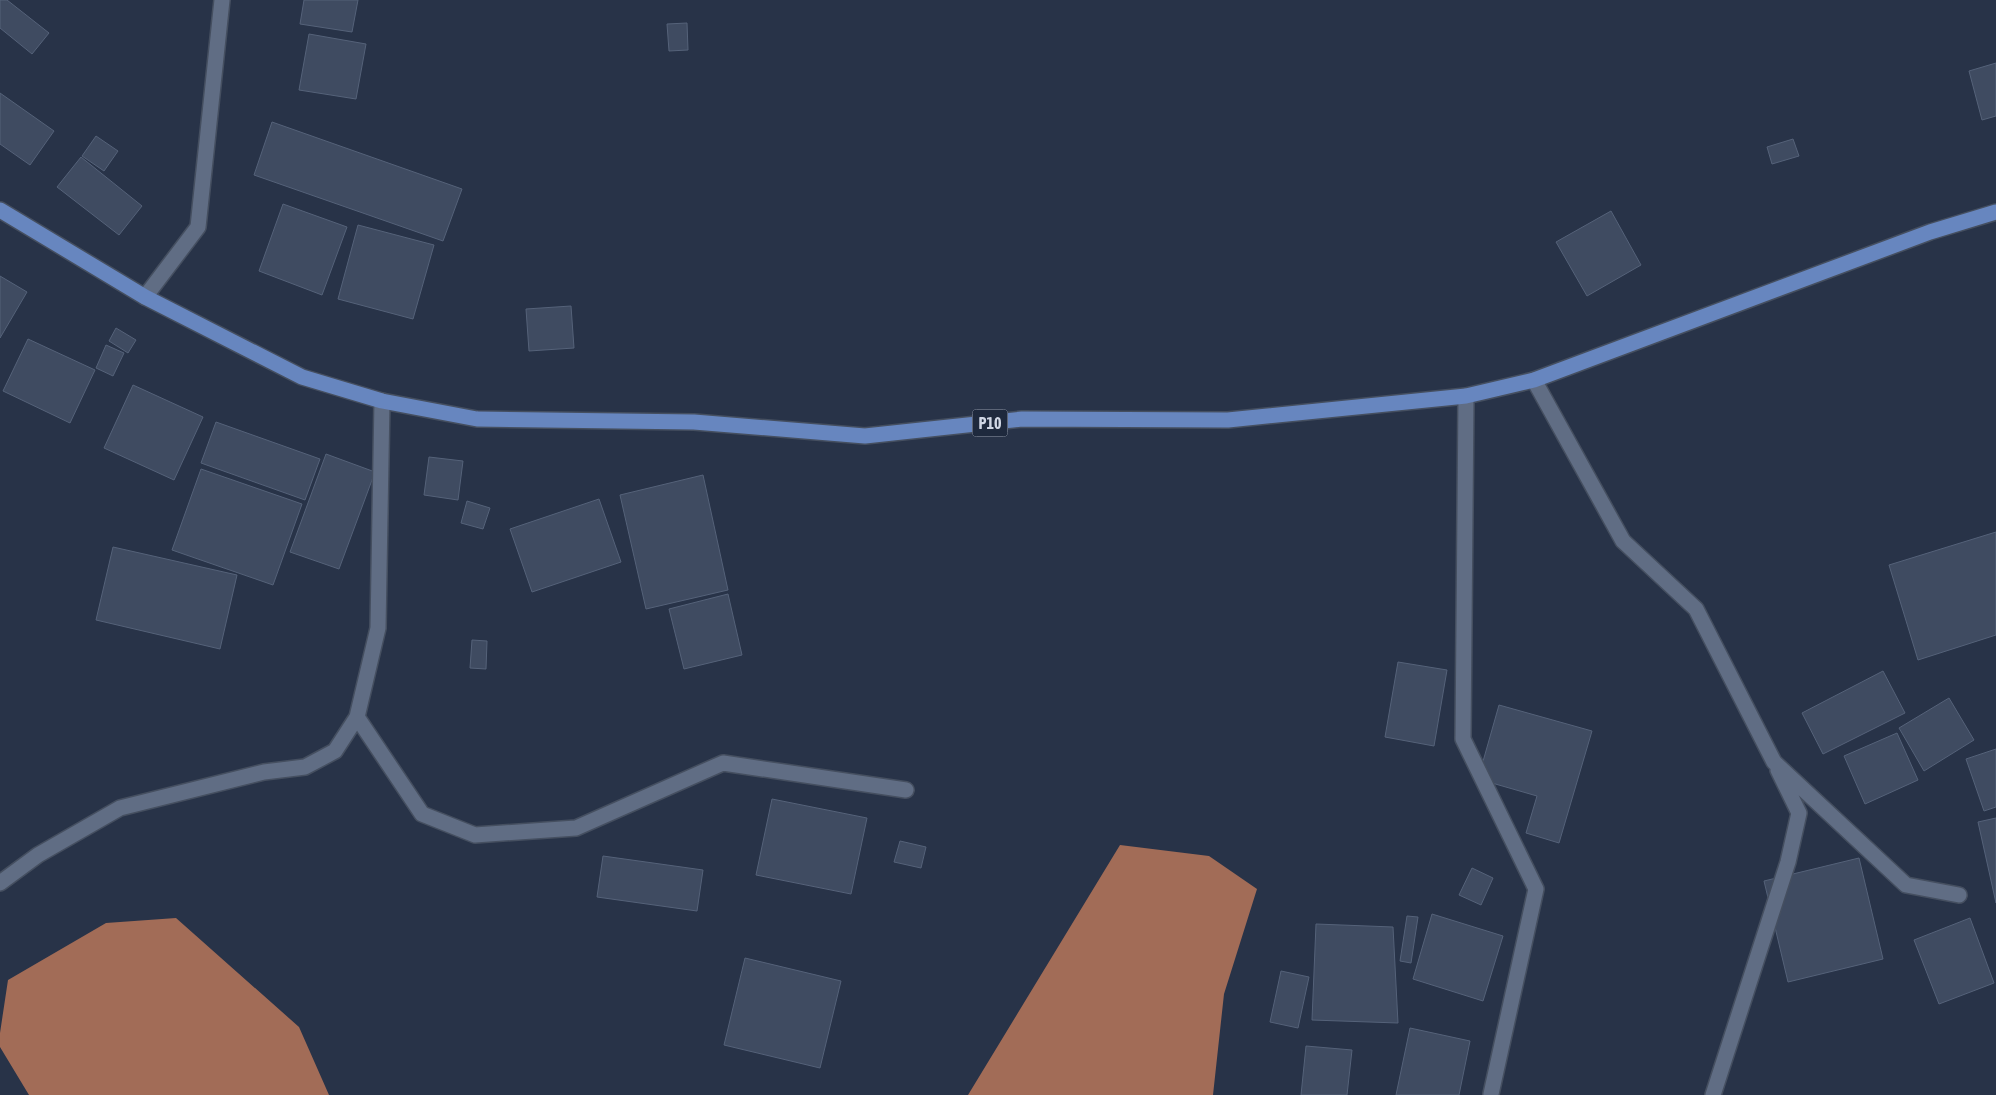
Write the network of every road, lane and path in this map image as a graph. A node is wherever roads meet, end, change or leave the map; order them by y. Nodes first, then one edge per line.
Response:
1 (222, 0) edge
2 (0, 210) edge
3 (1996, 212) edge
4 (145, 298) junction
5 (1534, 380) junction
6 (1466, 396) junction
7 (382, 401) junction
8 (357, 717) junction
9 (1774, 762) junction
10 (906, 790) dead end
11 (0, 883) edge
12 (1959, 895) dead end
13 (1491, 1094) edge
14 (1713, 1095) edge

1 - 4 street
2 - 4 main road, P10
3 - 5 main road, P10
4 - 7 main road, P10
5 - 6 main road, P10
5 - 9 street
6 - 7 main road, P10
6 - 13 street
7 - 8 street
8 - 10 street
8 - 11 street
9 - 12 street
9 - 14 street

